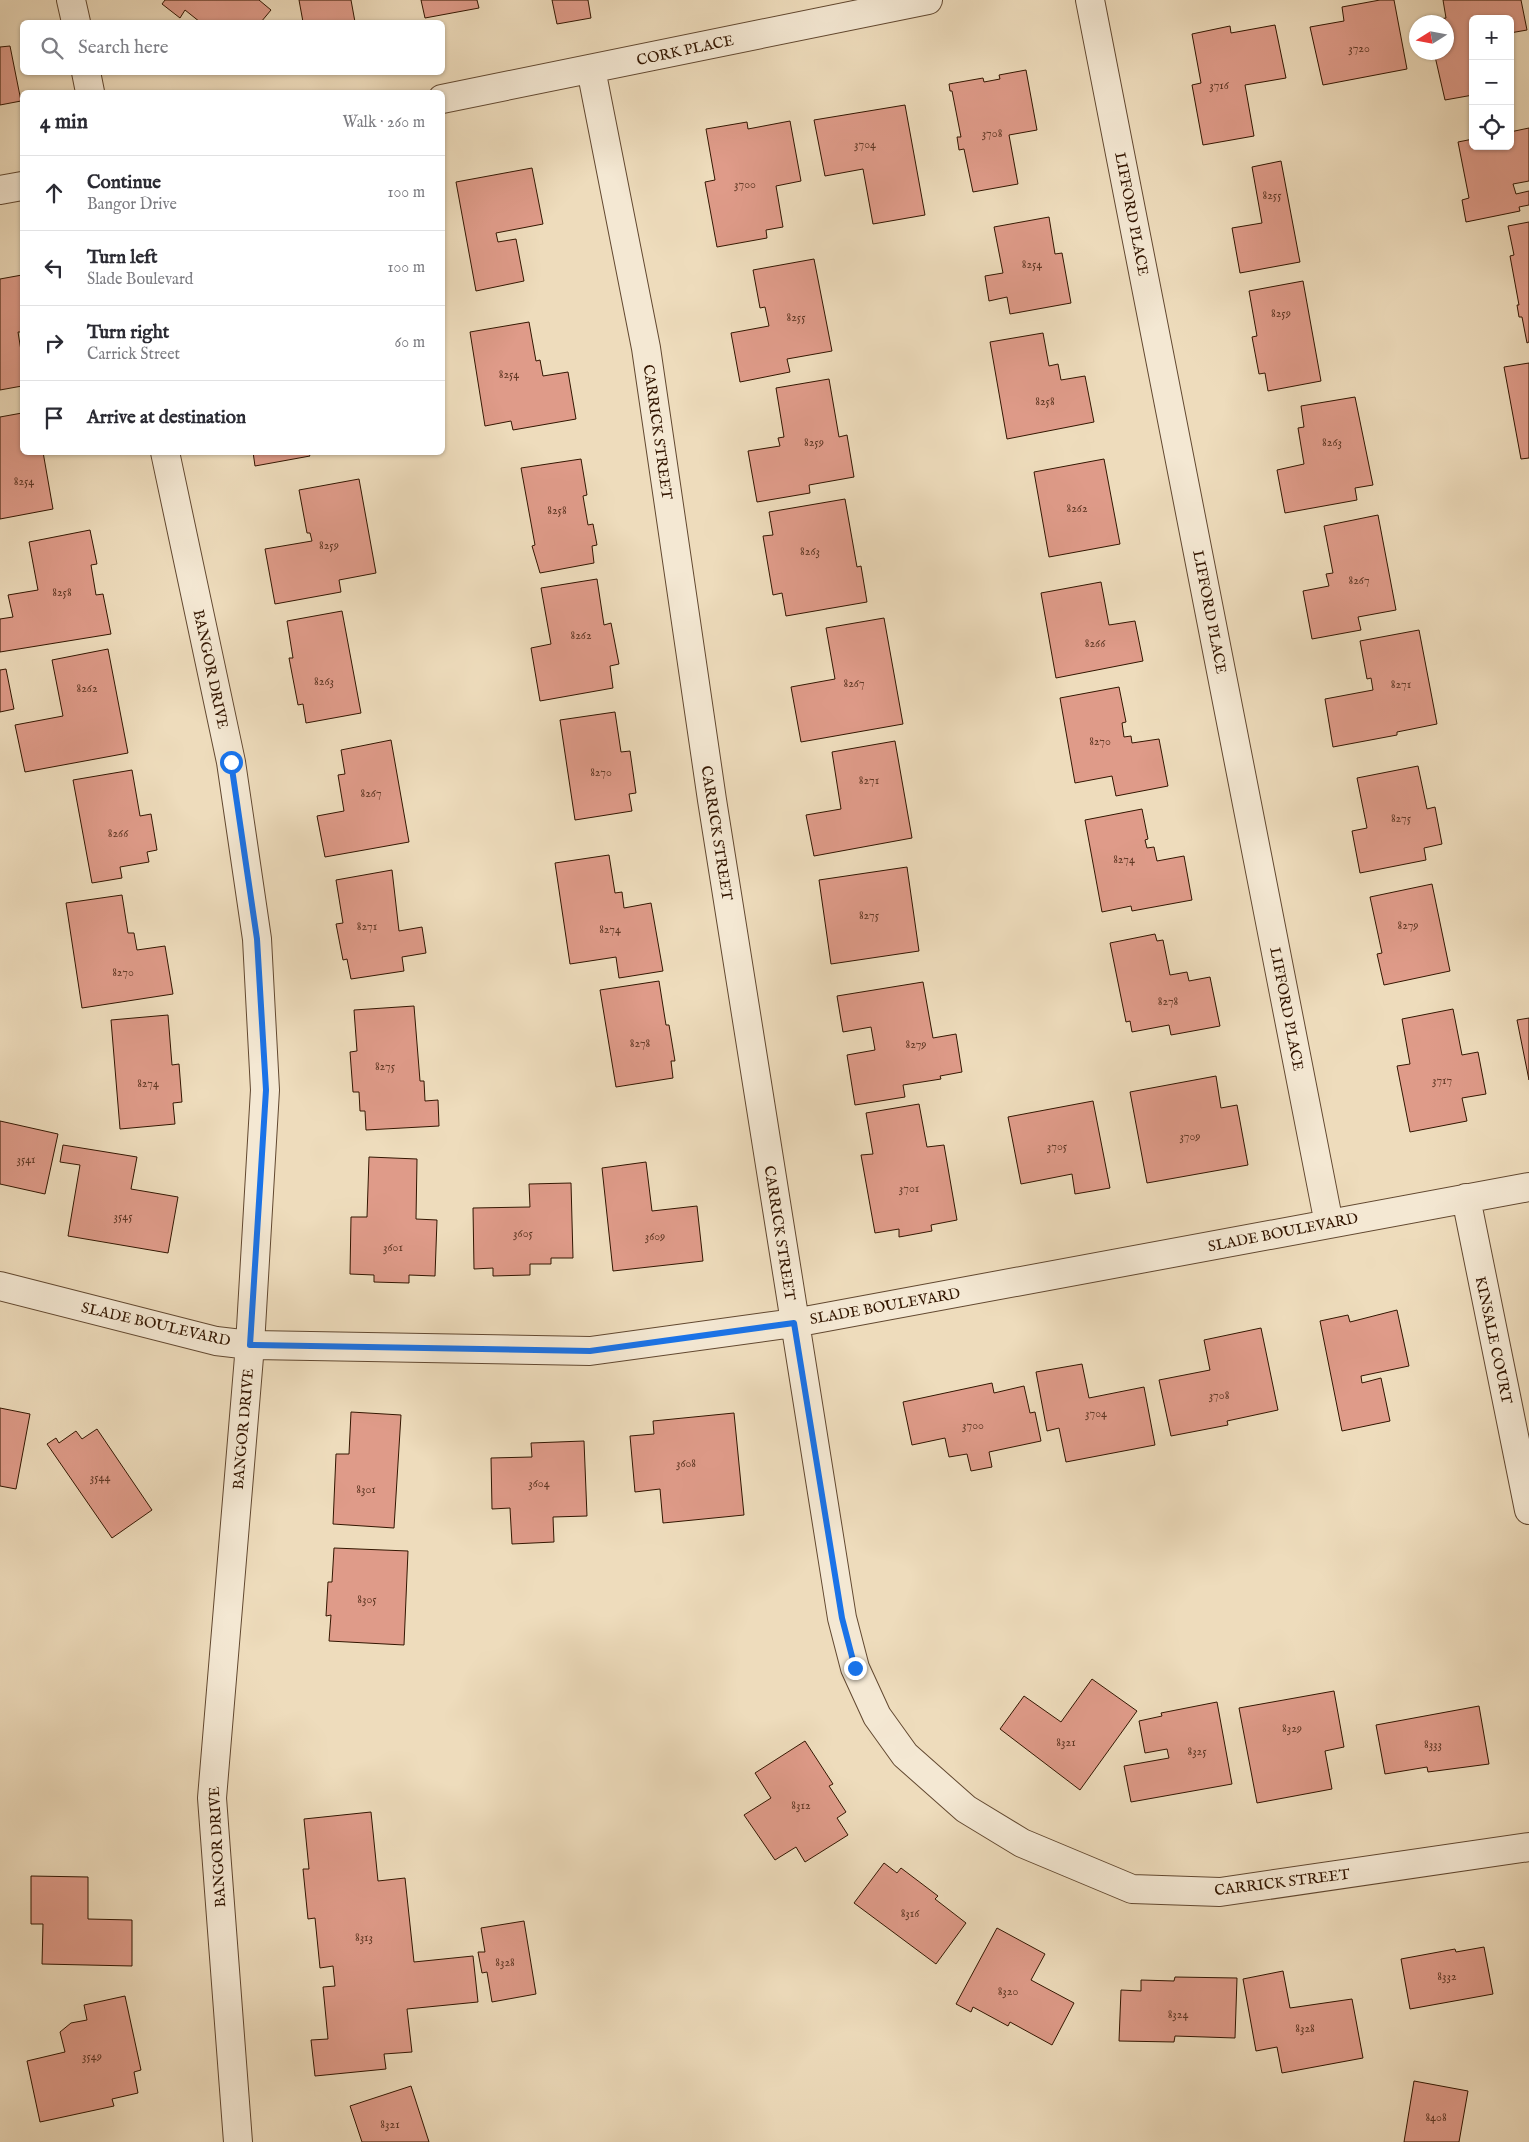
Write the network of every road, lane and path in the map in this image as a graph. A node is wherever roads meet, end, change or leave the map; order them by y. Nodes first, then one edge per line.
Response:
1 (71, 0) edge
2 (928, 0) edge
3 (1090, 0) edge
4 (76, 20) edge
5 (590, 69) junction
6 (87, 75) edge
7 (90, 90) edge
8 (445, 98) edge
9 (20, 186) edge
10 (0, 190) edge
11 (166, 455) edge
12 (1529, 1187) edge
13 (1466, 1198) junction
14 (1329, 1224) junction
15 (0, 1286) edge
16 (794, 1323) junction
17 (250, 1345) junction
18 (1529, 1510) edge
19 (1529, 1847) edge
20 (238, 2142) edge

1 - 4 street
2 - 5 street, CORK PLACE
3 - 14 street, LIFFORD PLACE
5 - 8 street, CORK PLACE
5 - 16 street, CARRICK STREET
6 - 7 street
9 - 10 street
11 - 17 street, BANGOR DRIVE
12 - 13 street, SLADE BOULEVARD
13 - 14 street, SLADE BOULEVARD
13 - 18 street, KINSALE COURT
14 - 16 street, SLADE BOULEVARD
15 - 17 street, SLADE BOULEVARD
16 - 17 street, SLADE BOULEVARD
16 - 19 street, CARRICK STREET
17 - 20 street, BANGOR DRIVE

